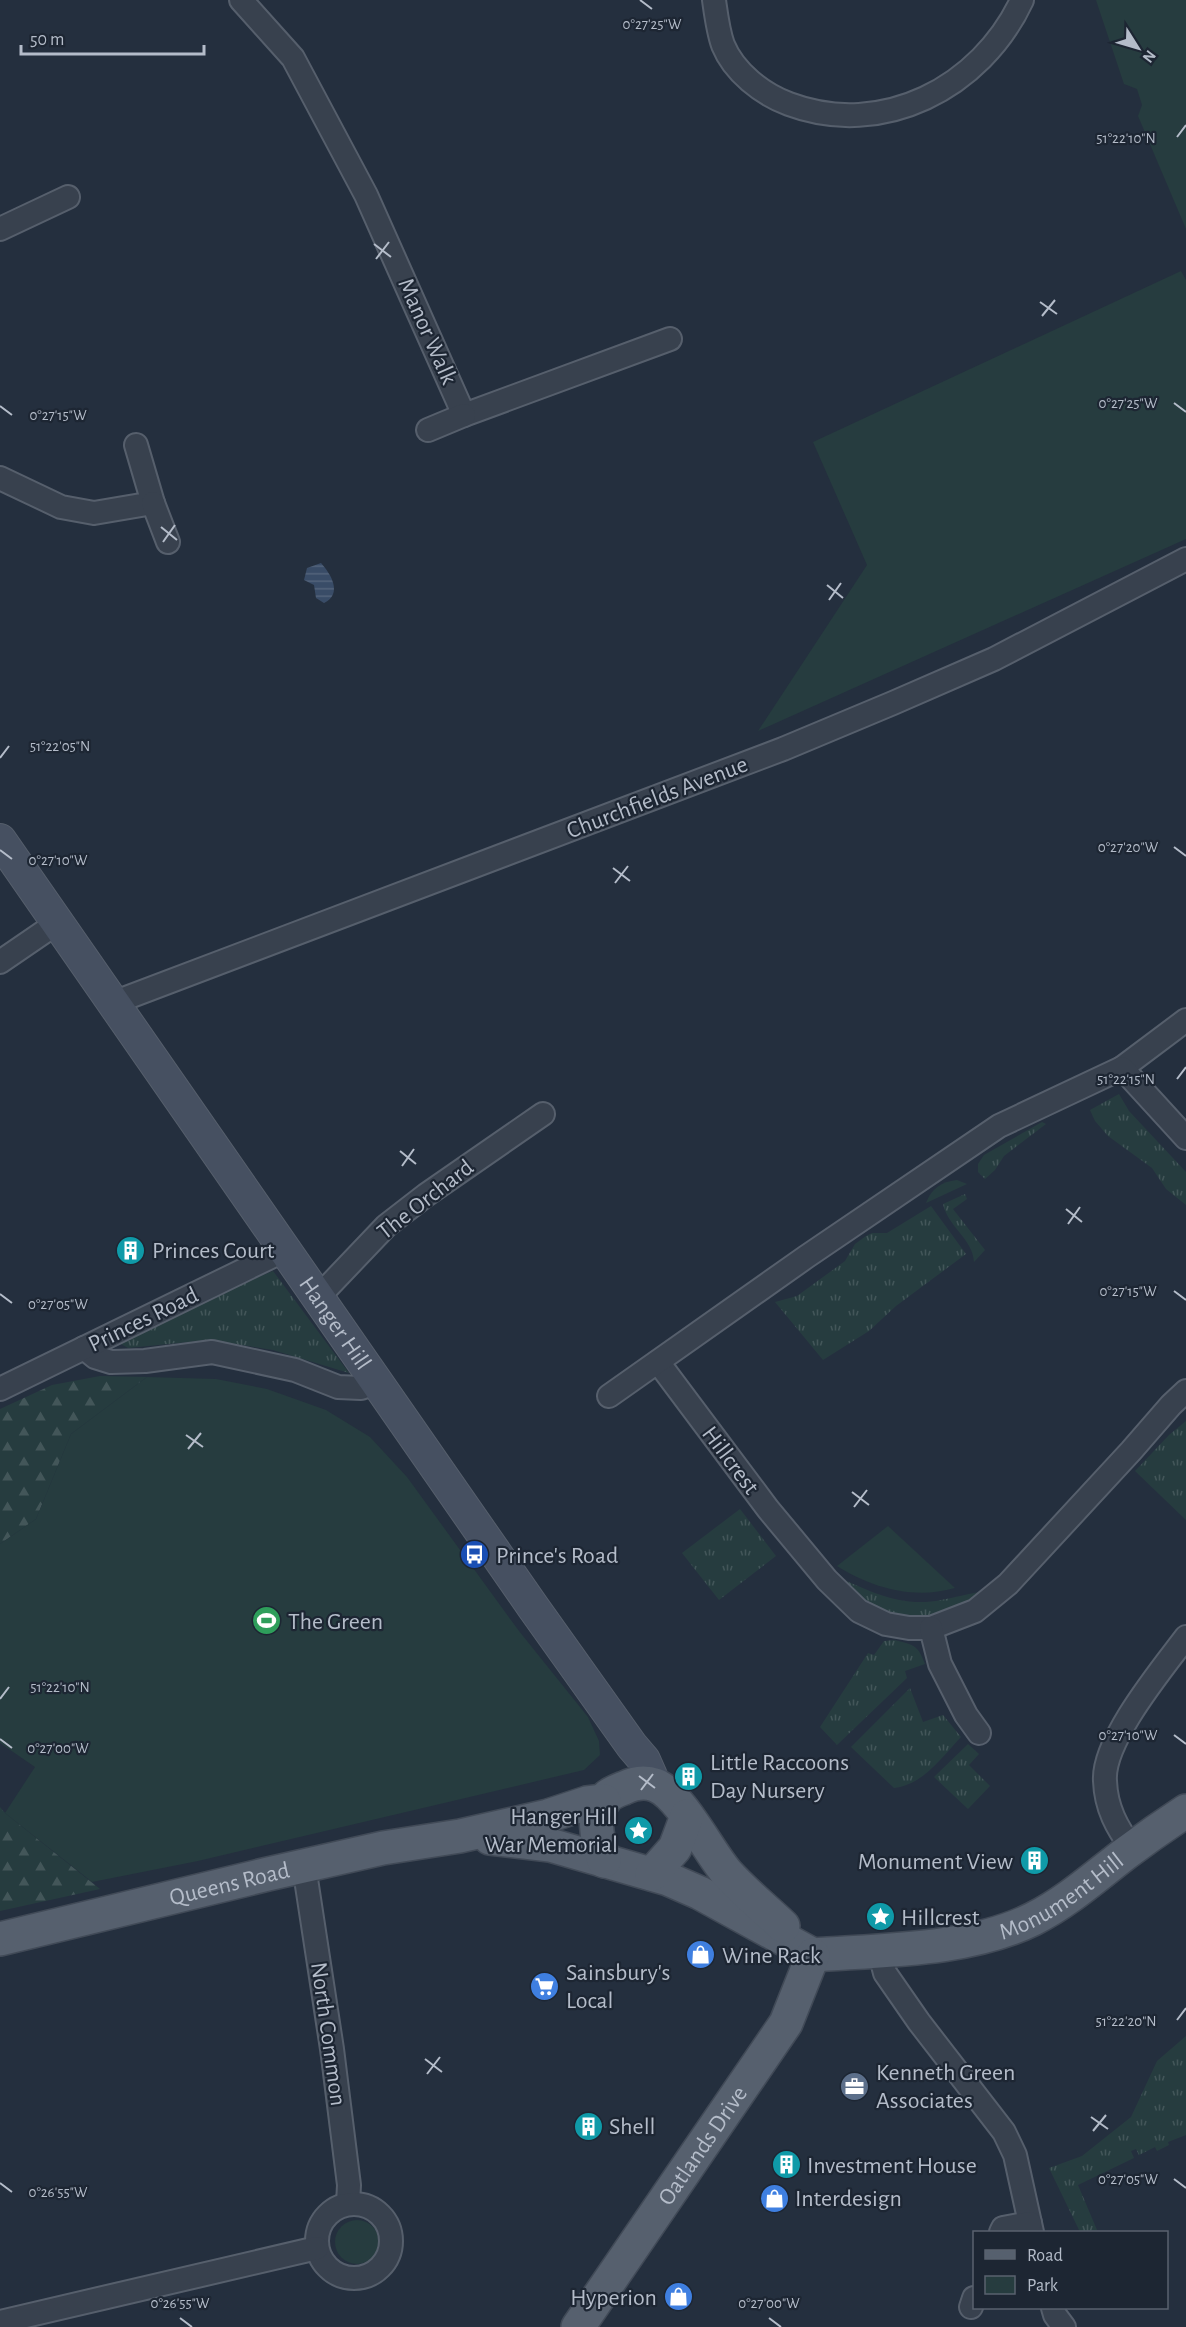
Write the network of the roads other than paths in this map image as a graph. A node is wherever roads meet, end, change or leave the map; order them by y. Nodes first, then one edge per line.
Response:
1 (241, 0) edge
2 (714, 0) edge
3 (1022, 0) edge
4 (68, 197) dead end
5 (0, 229) edge
6 (670, 339) dead end
7 (464, 415) junction
8 (428, 430) dead end
9 (136, 445) dead end
10 (0, 478) edge
11 (153, 503) junction
12 (168, 542) dead end
13 (1186, 559) edge
14 (0, 840) edge
15 (57, 923) junction
16 (0, 962) edge
17 (113, 1003) junction
18 (1186, 1020) edge
19 (1122, 1068) junction
20 (543, 1114) dead end
21 (1186, 1138) edge
22 (285, 1250) junction
23 (315, 1293) junction
24 (84, 1347) junction
25 (658, 1362) junction
26 (377, 1382) junction
27 (0, 1389) edge
28 (1186, 1391) edge
29 (609, 1396) dead end
30 (931, 1628) junction
31 (1186, 1638) edge
32 (979, 1733) dead end
33 (630, 1790) junction
34 (1186, 1811) edge
35 (687, 1816) junction
36 (460, 1836) junction
37 (1132, 1848) junction
38 (604, 1861) junction
39 (303, 1866) junction
40 (652, 1874) junction
41 (0, 1939) edge
42 (879, 1950) junction
43 (813, 1954) junction
44 (348, 2204) junction
45 (1031, 2228) edge
46 (1002, 2231) edge
47 (317, 2248) junction
48 (1054, 2309) edge
49 (0, 2322) edge
50 (578, 2327) edge
51 (1064, 2327) edge

1 - 7 street, Manor Walk
2 - 3 street
4 - 5 street
6 - 7 street, Manor Walk
7 - 8 street
9 - 11 street
10 - 11 street
11 - 12 street
13 - 17 street, Churchfields Avenue
14 - 15 main road, Hanger Hill
15 - 16 street
15 - 17 main road, Hanger Hill
17 - 22 main road, Hanger Hill
18 - 19 street
19 - 21 street
19 - 25 street
20 - 23 street, The Orchard
22 - 23 main road, Hanger Hill
22 - 24 street, Princes Road
23 - 26 main road, Hanger Hill
24 - 26 street
24 - 27 street, Princes Road
25 - 29 street
25 - 30 street, Hillcrest
26 - 33 main road, Hanger Hill
28 - 30 street, Hillcrest
30 - 32 street
31 - 37 street
33 - 35 main road
33 - 36 main road, Queens Road
33 - 38 main road
34 - 37 main road, Monument Hill
35 - 40 main road
35 - 43 main road
36 - 38 main road, Queens Road
36 - 39 main road, Queens Road
37 - 42 main road, Monument Hill
38 - 40 main road, Queens Road
39 - 41 main road, Queens Road
39 - 44 street, North Common
40 - 43 main road, Queens Road
42 - 43 main road, Monument Hill
42 - 45 street
43 - 50 main road, Oatlands Drive
44 - 47 street
44 - 47 street
45 - 46 street
47 - 49 street
48 - 51 street

